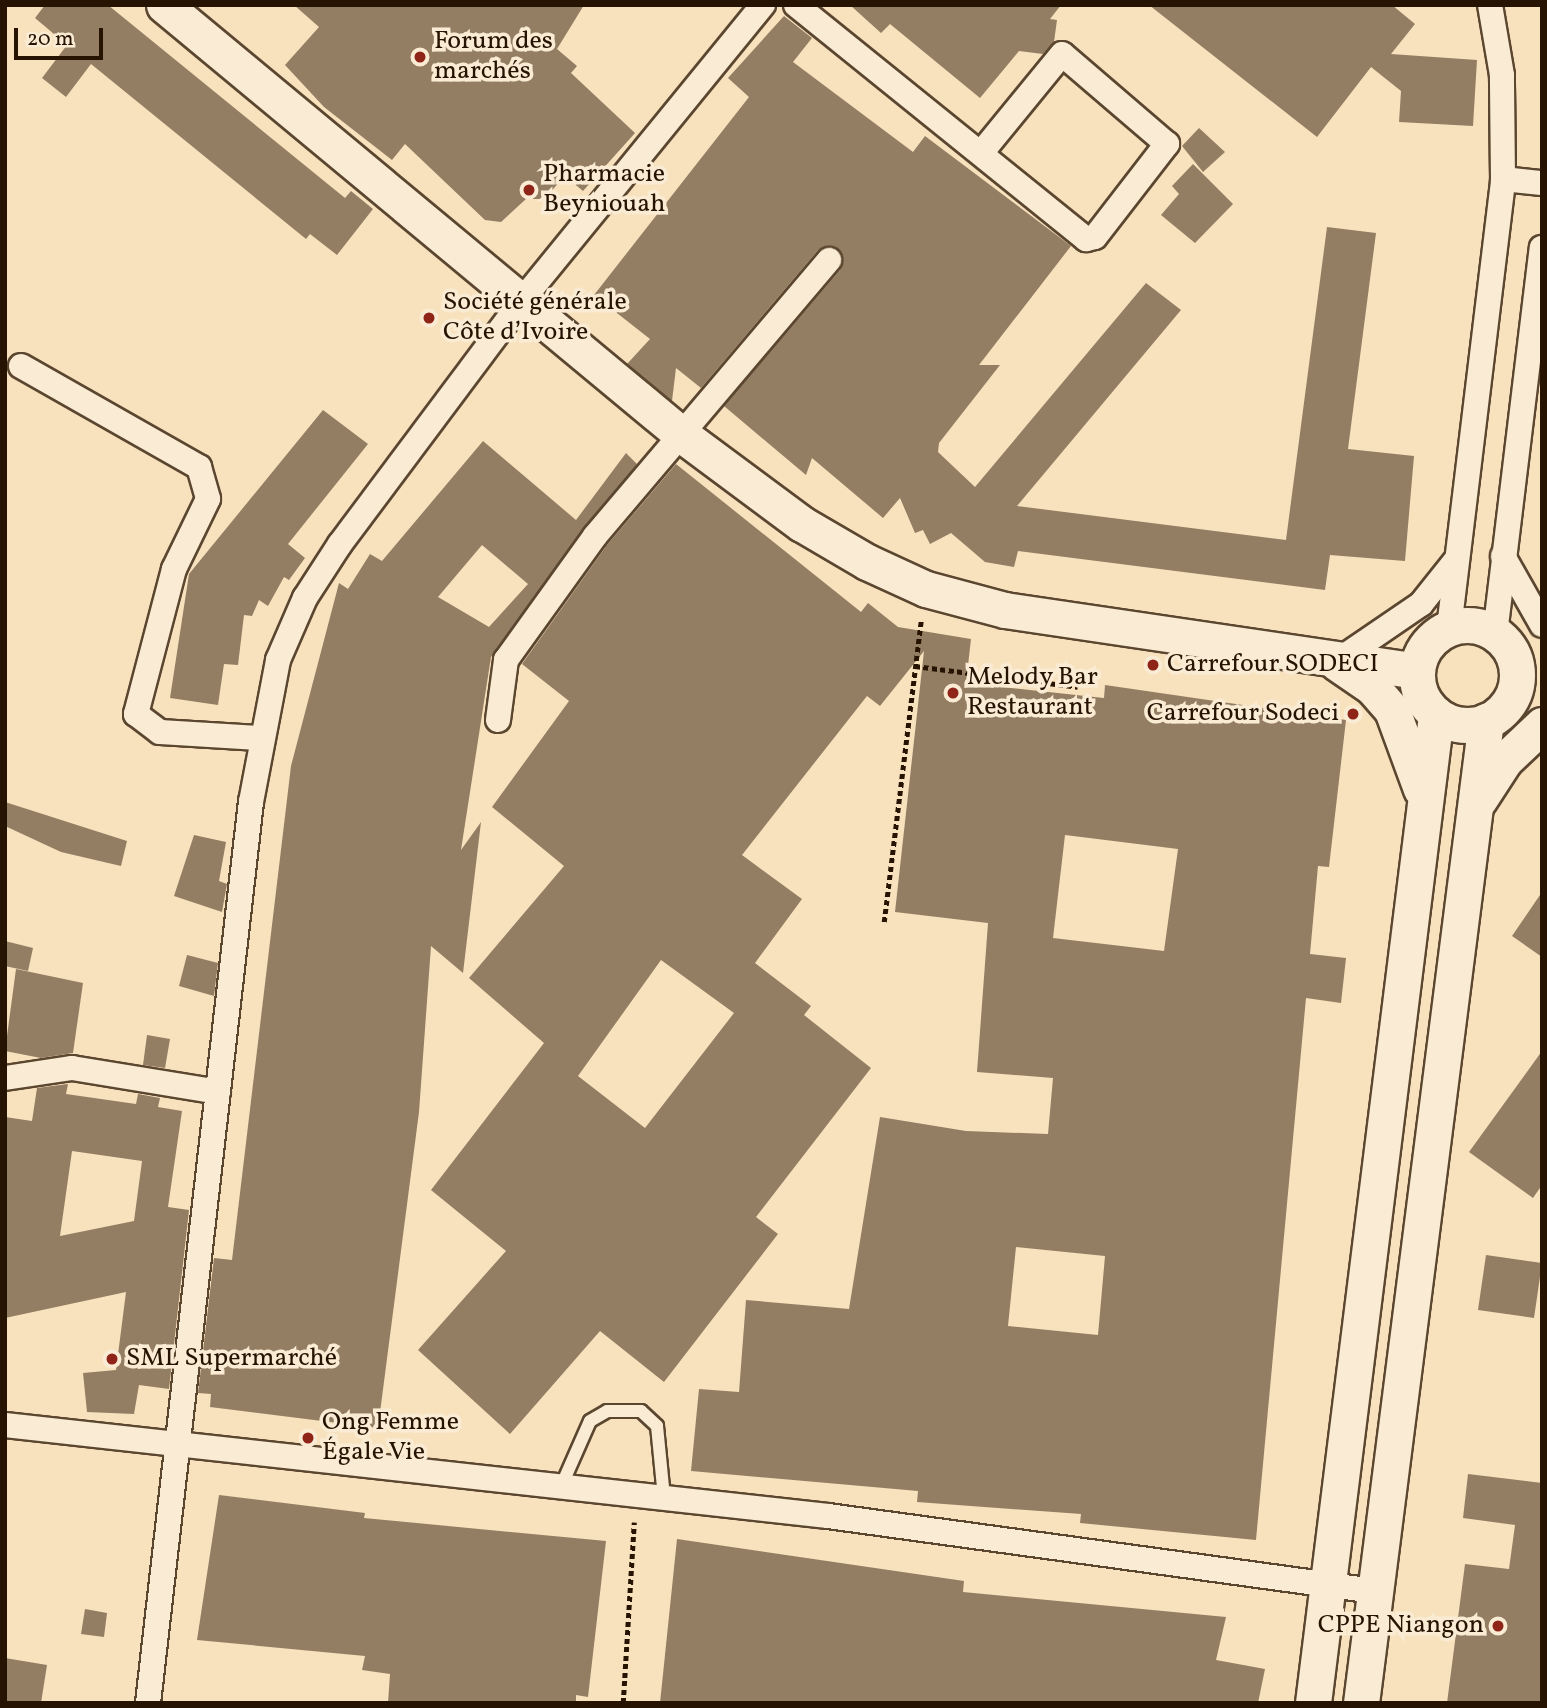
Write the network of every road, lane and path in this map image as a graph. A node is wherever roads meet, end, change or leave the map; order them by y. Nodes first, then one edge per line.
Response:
1 (164, 5) edge
2 (763, 5) edge
3 (796, 5) edge
4 (1490, 5) edge
5 (981, 153) junction
6 (1503, 178) junction
7 (1542, 183) edge
8 (1542, 248) edge
9 (829, 260) dead end
10 (523, 299) junction
11 (21, 366) dead end
12 (682, 435) junction
13 (1503, 556) junction
14 (1456, 559) junction
15 (1542, 625) edge
16 (920, 628) dead end
17 (1449, 628) junction
18 (1495, 634) junction
19 (1335, 662) junction
20 (915, 666) junction
21 (1417, 671) junction
22 (1529, 685) edge
23 (1078, 687) dead end
24 (1436, 715) junction
25 (498, 720) dead end
26 (1486, 721) junction
27 (1542, 725) edge
28 (260, 738) junction
29 (1424, 803) junction
30 (1475, 806) junction
31 (884, 922) dead end
32 (5, 1078) edge
33 (218, 1092) junction
34 (5, 1425) edge
35 (179, 1445) junction
36 (560, 1489) junction
37 (635, 1495) junction
38 (664, 1498) junction
39 (1327, 1584) junction
40 (1374, 1591) junction
41 (148, 1703) edge
42 (623, 1703) edge
43 (1313, 1703) edge
44 (1360, 1703) edge

1 - 10 main road
2 - 10 street
3 - 5 street
4 - 6 street
5 - 5 street
6 - 7 street
6 - 14 street
8 - 13 street
9 - 12 street
10 - 12 main road
10 - 28 street
11 - 28 street
12 - 19 main road
12 - 25 street
13 - 15 street
13 - 18 street
14 - 17 street
14 - 19 street
16 - 20 path
17 - 18 main road
17 - 21 main road
18 - 22 main road
19 - 21 main road
19 - 29 main road
20 - 23 path
20 - 31 path
21 - 24 main road
22 - 26 main road
24 - 26 main road
24 - 29 main road
26 - 30 main road
27 - 30 main road
28 - 33 street
29 - 39 main road
30 - 40 main road
32 - 33 street
33 - 35 street
34 - 35 street
35 - 36 street
35 - 41 street
36 - 37 street
36 - 38 lane
37 - 38 street
37 - 42 path
38 - 39 street
39 - 40 street
39 - 43 main road
40 - 44 main road

